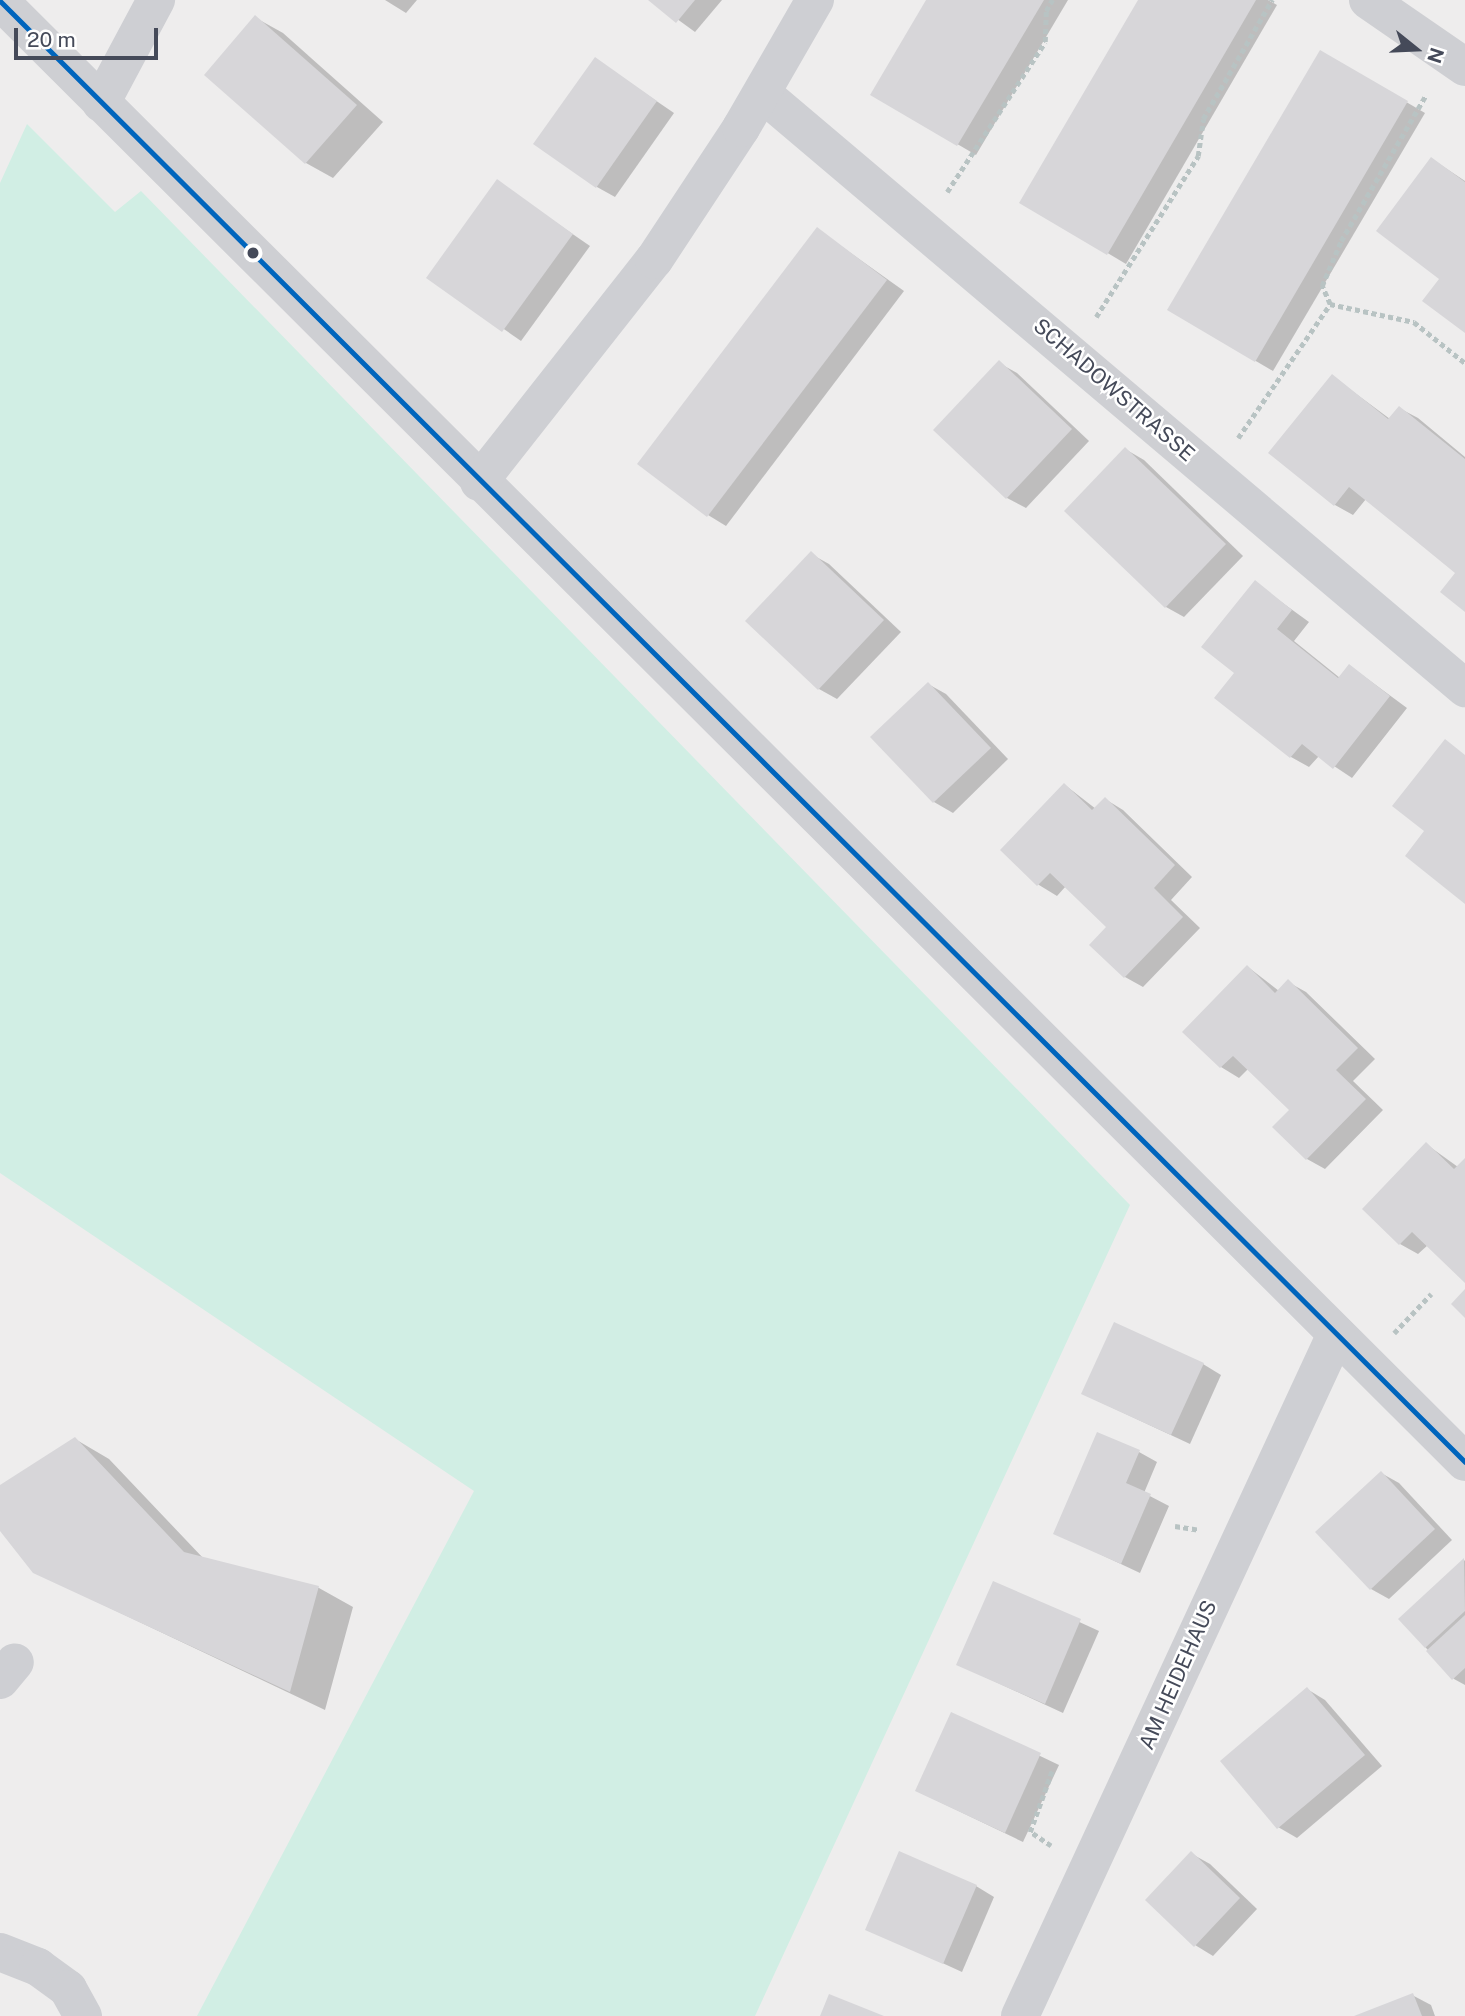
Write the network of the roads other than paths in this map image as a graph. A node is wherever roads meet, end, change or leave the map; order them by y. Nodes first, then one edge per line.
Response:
1 (156, 0) edge
2 (815, 0) edge
3 (1368, 0) edge
4 (0, 1) edge
5 (1457, 61) edge
6 (762, 94) junction
7 (101, 103) junction
8 (479, 482) junction
9 (1465, 688) edge
10 (1336, 1334) junction
11 (1465, 1462) edge
12 (0, 1952) edge
13 (83, 2016) edge
14 (1020, 2016) edge

1 - 7 street
2 - 6 street
3 - 5 street
4 - 7 street
6 - 8 street
6 - 9 street, SCHADOWSTRASSE
7 - 8 street
8 - 10 street
10 - 11 street
10 - 14 street, AM HEIDEHAUS
12 - 13 street

